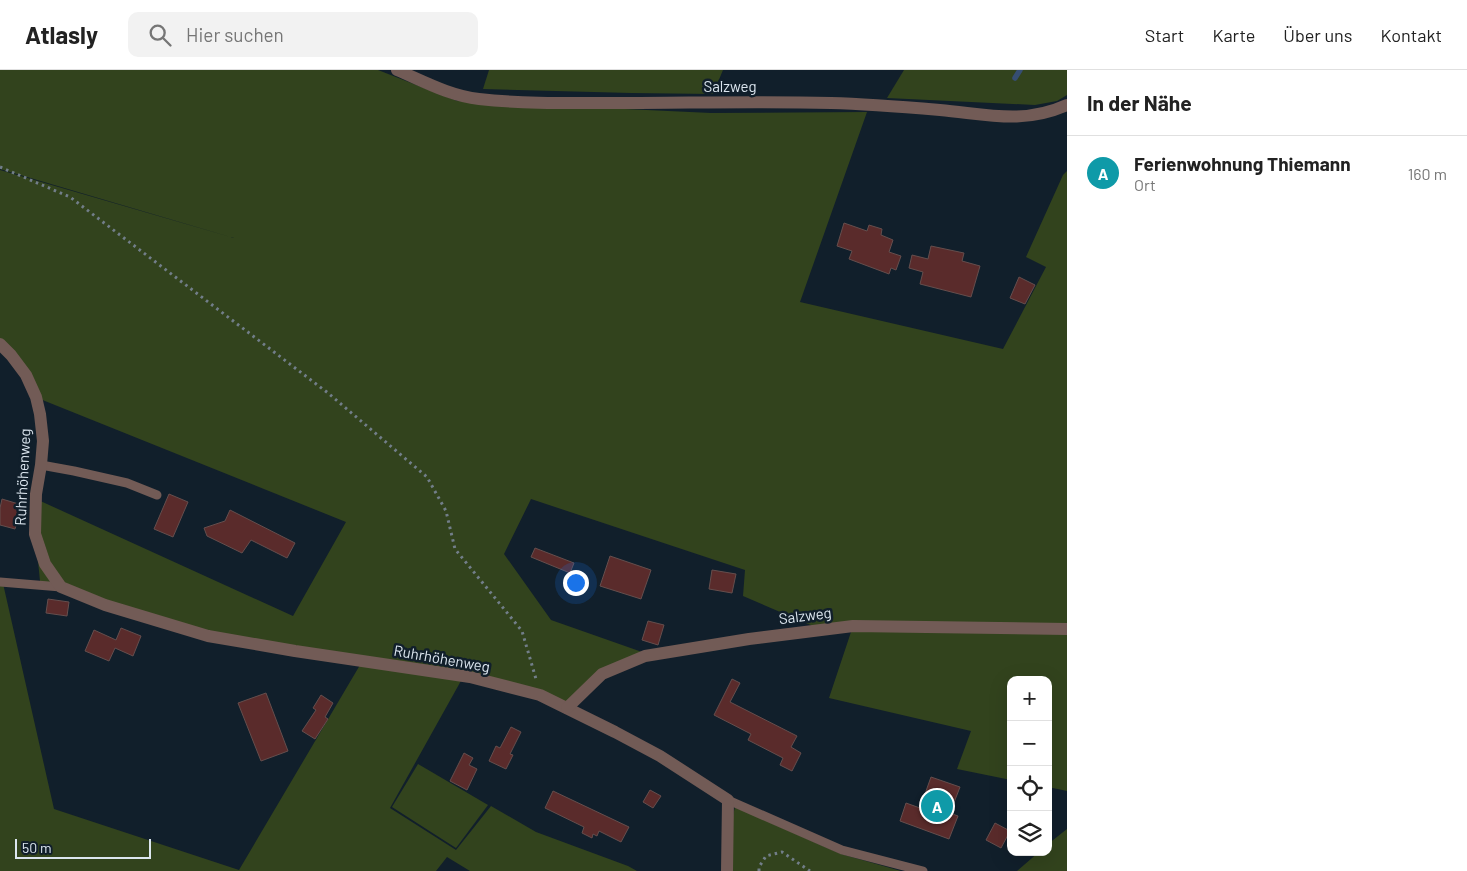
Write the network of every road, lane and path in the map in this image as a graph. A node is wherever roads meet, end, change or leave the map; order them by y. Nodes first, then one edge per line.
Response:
1 (397, 70) edge
2 (1067, 105) edge
3 (0, 167) edge
4 (0, 344) edge
5 (41, 465) junction
6 (157, 495) dead end
7 (0, 582) edge
8 (61, 587) junction
9 (1067, 629) edge
10 (540, 696) junction
11 (567, 708) junction
12 (728, 800) junction
13 (727, 871) edge
14 (760, 871) edge
15 (810, 871) edge
16 (923, 871) edge

1 - 2 street, Salzweg
3 - 10 path
4 - 5 street, Ruhrhöhenweg
5 - 6 lane
5 - 8 street, Ruhrhöhenweg
7 - 8 lane, Ruhrhöhenweg
8 - 10 street, Ruhrhöhenweg
9 - 11 street, Salzweg
10 - 11 street, Ruhrhöhenweg
11 - 12 street, Ruhrhöhenweg
12 - 13 street
12 - 16 lane
14 - 15 path

